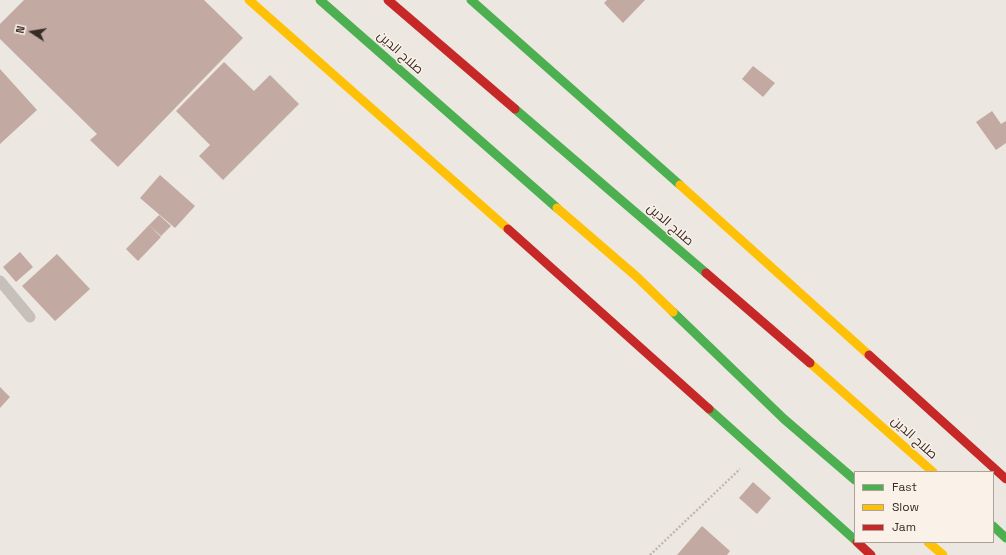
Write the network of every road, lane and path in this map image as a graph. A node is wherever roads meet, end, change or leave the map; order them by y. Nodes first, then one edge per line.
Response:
1 (249, 0) edge
2 (320, 0) edge
3 (388, 0) edge
4 (471, 0) edge
5 (0, 281) edge
6 (30, 317) dead end
7 (757, 452) junction
8 (932, 471) edge
9 (854, 479) edge
10 (1006, 479) edge
11 (994, 527) edge
12 (1006, 538) edge
13 (854, 539) edge
14 (858, 543) edge
15 (929, 543) edge
16 (650, 555) edge
17 (871, 555) edge
18 (943, 555) edge

1 - 7 main road
2 - 9 main road, صلاح الدين
3 - 8 main road, صلاح الدين
4 - 10 main road
5 - 6 lane
7 - 13 main road
7 - 16 path
11 - 12 main road
14 - 17 main road
15 - 18 main road

